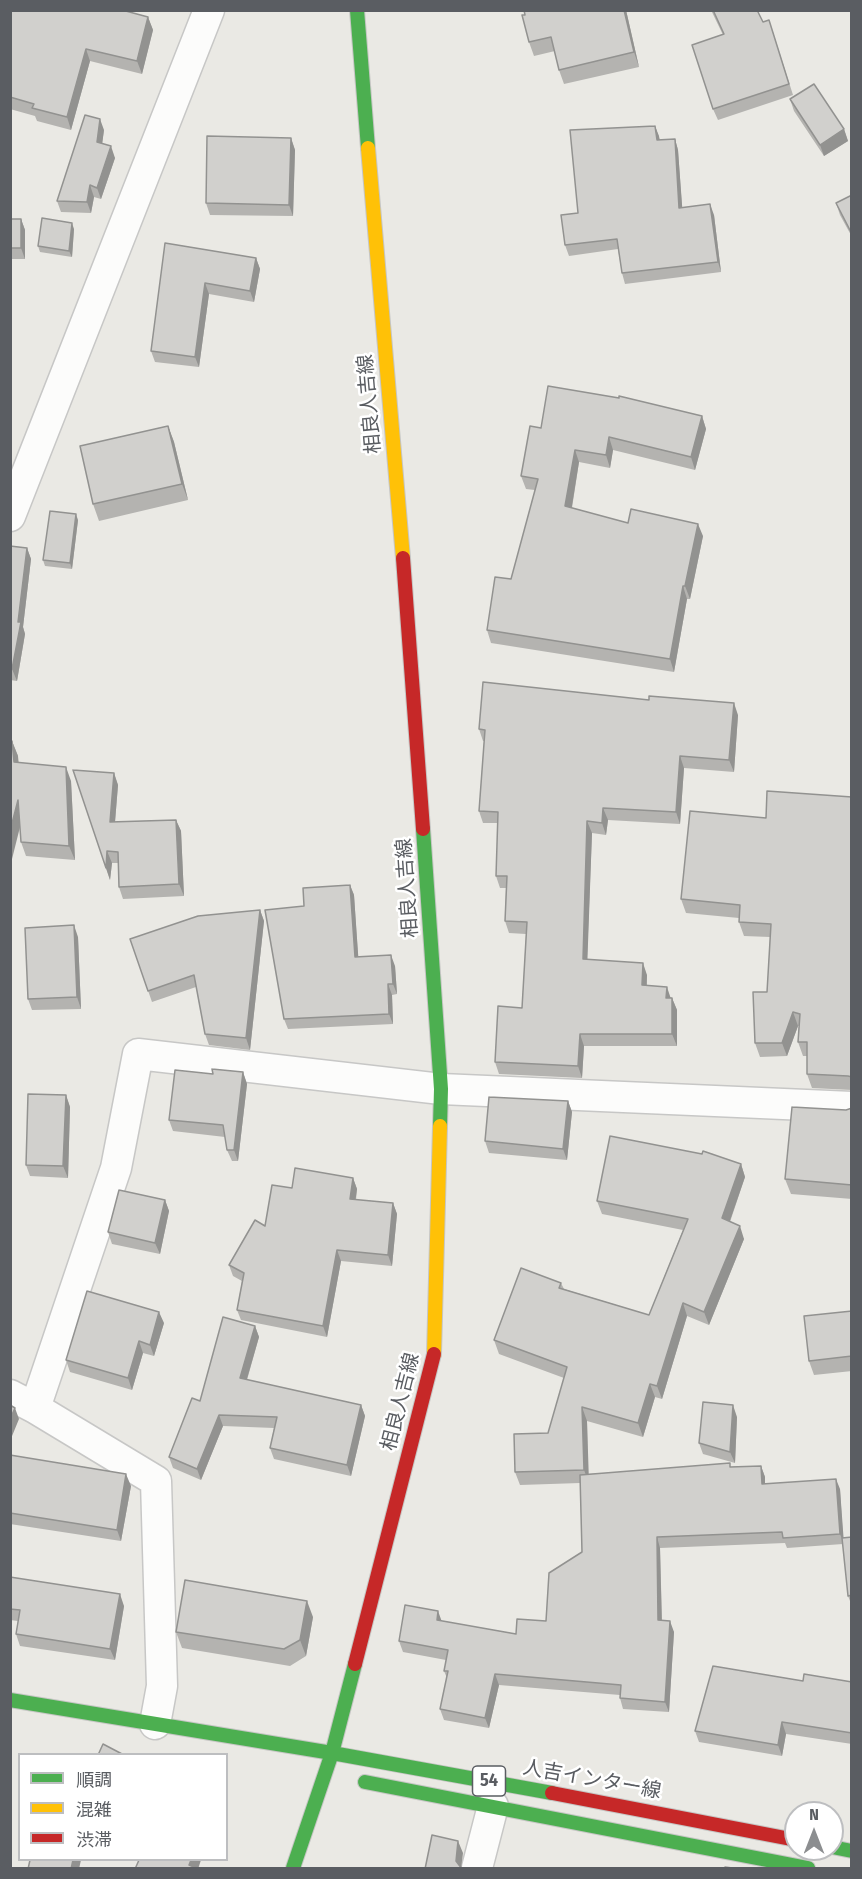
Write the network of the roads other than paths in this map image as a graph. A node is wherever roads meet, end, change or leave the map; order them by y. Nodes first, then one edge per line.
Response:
1 (209, 10) edge
2 (357, 10) edge
3 (10, 516) edge
4 (441, 1089) junction
5 (852, 1107) edge
6 (23, 1401) edge
7 (10, 1700) edge
8 (155, 1724) junction
9 (332, 1753) junction
10 (331, 1775) junction
11 (493, 1806) junction
12 (784, 1838) edge
13 (293, 1869) edge
14 (477, 1869) edge
15 (808, 1869) edge

1 - 3 street
2 - 4 main road, 相良人吉線
4 - 5 street
4 - 6 street
4 - 9 main road, 相良人吉線
6 - 8 street
7 - 8 main road, 人吉インター線
8 - 9 main road, 人吉インター線
9 - 10 main road
9 - 12 main road, 人吉インター線 / 54
10 - 11 main road, 54
10 - 13 main road
11 - 14 street
11 - 15 main road, 54

